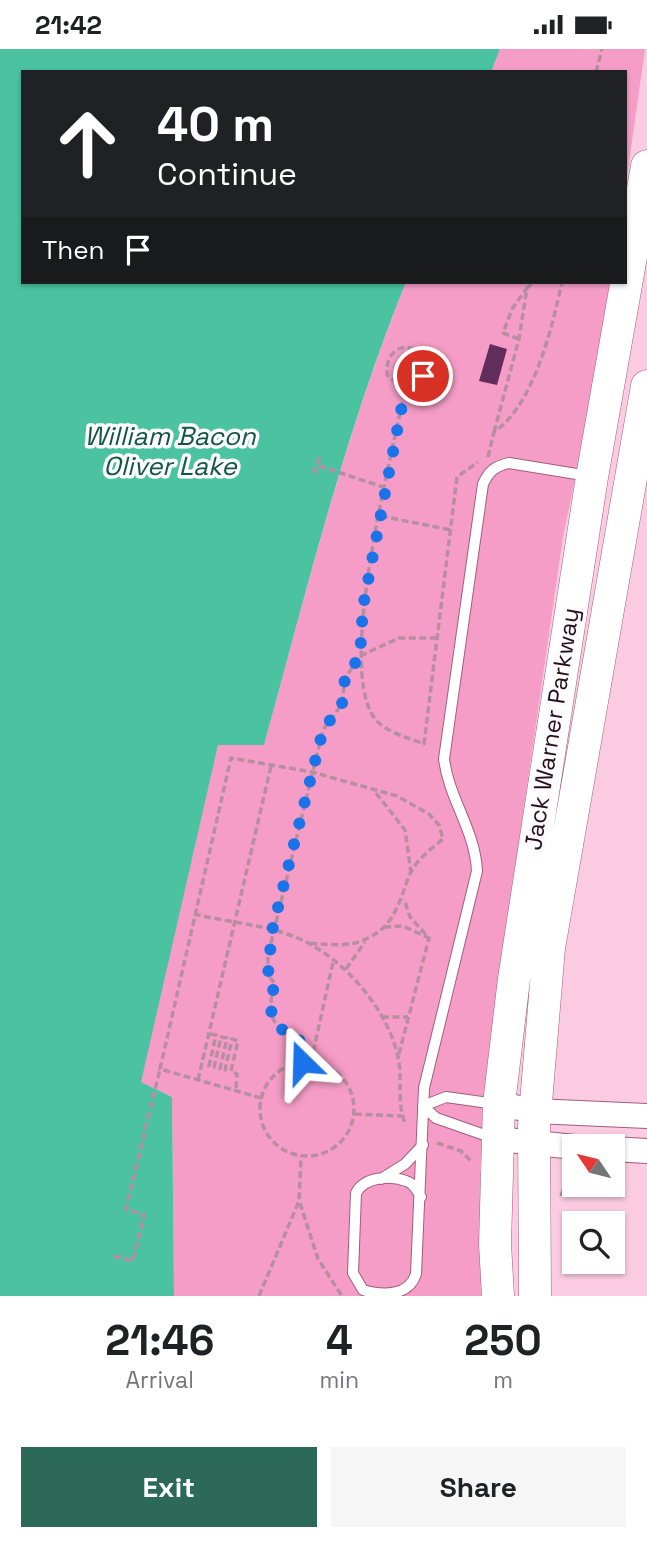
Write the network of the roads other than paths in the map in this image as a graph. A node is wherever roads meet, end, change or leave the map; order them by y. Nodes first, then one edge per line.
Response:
1 (647, 166) edge
2 (627, 279) edge
3 (626, 284) edge
4 (647, 386) edge
5 (592, 477) junction
6 (499, 1104) junction
7 (422, 1106) junction
8 (535, 1111) junction
9 (647, 1116) edge
10 (498, 1139) junction
11 (533, 1144) junction
12 (423, 1145) junction
13 (562, 1146) edge
14 (625, 1150) edge
15 (647, 1151) edge
16 (381, 1179) junction
17 (421, 1197) junction
18 (498, 1296) edge
19 (535, 1296) edge

1 - 2 main road, Jack Warner Parkway
3 - 5 main road, Jack Warner Parkway
4 - 8 main road, Jack Warner Parkway
5 - 6 main road, Jack Warner Parkway
5 - 7 lane
6 - 7 lane
6 - 8 street
6 - 10 main road, Jack Warner Parkway
7 - 10 lane
7 - 12 lane
8 - 9 street
8 - 11 main road, Jack Warner Parkway
10 - 11 street
10 - 18 main road, Jack Warner Parkway
11 - 13 street
11 - 19 main road, Jack Warner Parkway
12 - 16 lane
12 - 17 lane
14 - 15 street
16 - 17 lane
16 - 17 lane

